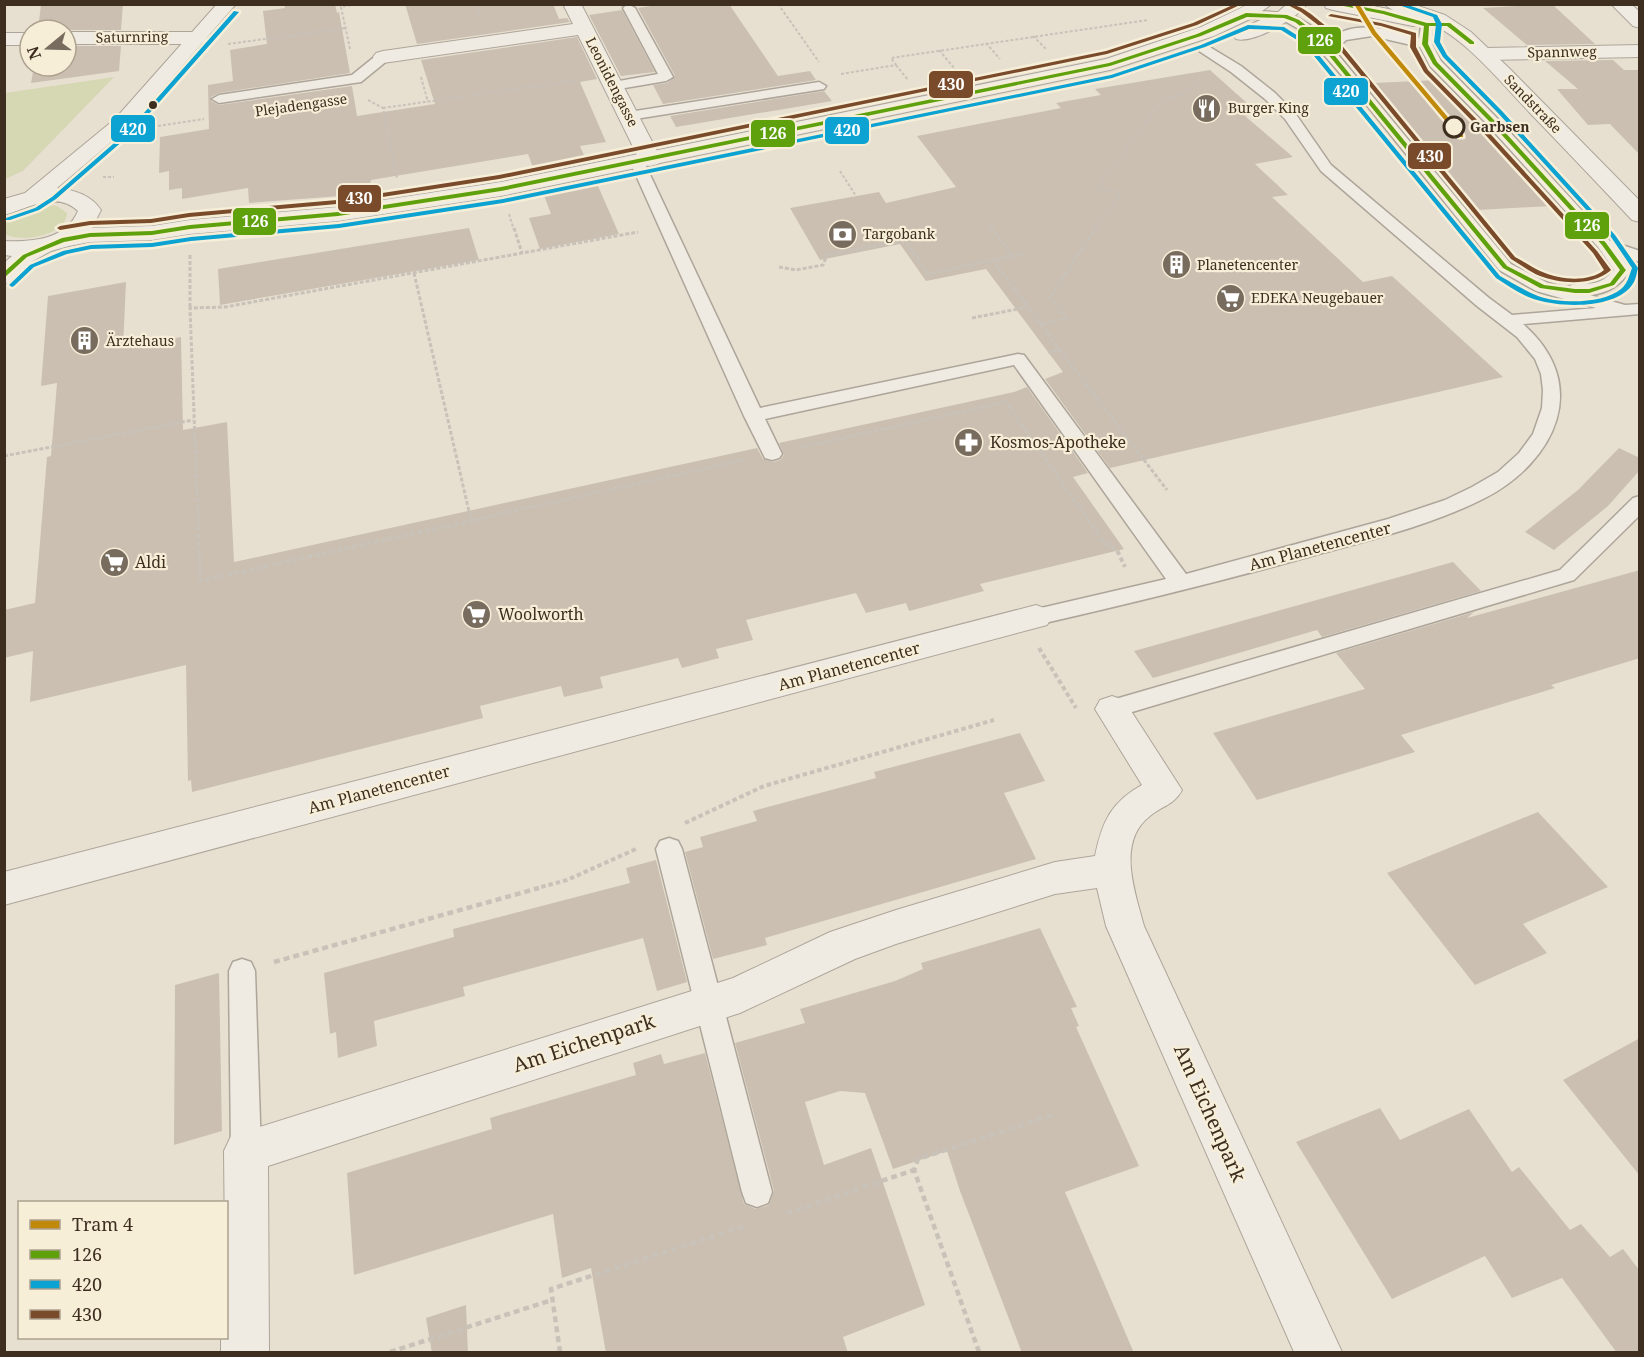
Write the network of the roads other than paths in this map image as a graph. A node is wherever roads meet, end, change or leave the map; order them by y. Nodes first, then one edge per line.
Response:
1 (228, 4) edge
2 (572, 4) edge
3 (1263, 4) edge
4 (1333, 4) edge
5 (1392, 4) edge
6 (1620, 4) edge
7 (629, 8) dead end
8 (1292, 10) edge
9 (1425, 14) edge
10 (1246, 15) junction
11 (1640, 22) edge
12 (584, 28) junction
13 (78, 38) edge
14 (197, 38) junction
15 (1425, 44) junction
16 (1478, 48) junction
17 (1329, 51) junction
18 (1640, 51) edge
19 (1210, 53) junction
20 (383, 57) joint
21 (1110, 64) junction
22 (611, 80) junction
23 (819, 86) dead end
24 (219, 99) dead end
25 (629, 116) junction
26 (122, 123) junction
27 (643, 161) junction
28 (32, 198) junction
29 (87, 205) junction
30 (4, 208) edge
31 (1640, 215) edge
32 (190, 226) junction
33 (52, 243) junction
34 (1604, 244) junction
35 (4, 248) edge
36 (1640, 257) edge
37 (4, 277) edge
38 (1542, 287) junction
39 (1631, 309) edge
40 (1508, 320) junction
41 (753, 416) junction
42 (772, 454) road end
43 (1640, 503) edge
44 (1181, 583) junction
45 (1029, 619) joint
46 (1097, 713) joint
47 (655, 847) road end
48 (1112, 870) junction
49 (4, 889) edge
50 (242, 971) road end
51 (709, 1004) junction
52 (246, 1151) junction
53 (757, 1192) dead end
54 (245, 1353) edge
55 (1318, 1353) edge

1 - 14 street
2 - 12 street, Leonidengasse
3 - 10 street
4 - 9 street
5 - 9 street
6 - 11 street
7 - 22 lane
8 - 10 lane
8 - 17 lane
8 - 19 street
9 - 15 lane
9 - 16 street
9 - 16 street, Sandstraße
10 - 21 street
12 - 20 street
12 - 22 street, Leonidengasse
13 - 14 street, Saturnring
14 - 26 street
15 - 17 lane
15 - 34 lane
16 - 18 street, Spannweg
16 - 31 street, Sandstraße
17 - 38 lane
19 - 21 street
19 - 40 lane, Am Planetencenter
20 - 24 lane
21 - 27 street
22 - 25 street, Leonidengasse
23 - 25 lane
25 - 27 street, Leonidengasse
26 - 28 street
26 - 29 street
27 - 32 street
27 - 41 lane
28 - 29 street
28 - 30 street
29 - 32 street
29 - 33 street
32 - 33 street
33 - 35 street
33 - 37 street
34 - 36 lane
34 - 38 lane
38 - 39 lane
39 - 40 lane
40 - 44 lane, Am Planetencenter
41 - 42 lane
41 - 44 lane
43 - 46 lane
44 - 45 lane, Am Planetencenter
45 - 49 street, Am Planetencenter
46 - 48 street, Am Eichenpark
47 - 51 lane
48 - 51 street, Am Eichenpark
48 - 55 street, Am Eichenpark
50 - 52 lane
51 - 52 street, Am Eichenpark
51 - 53 lane
52 - 54 street

